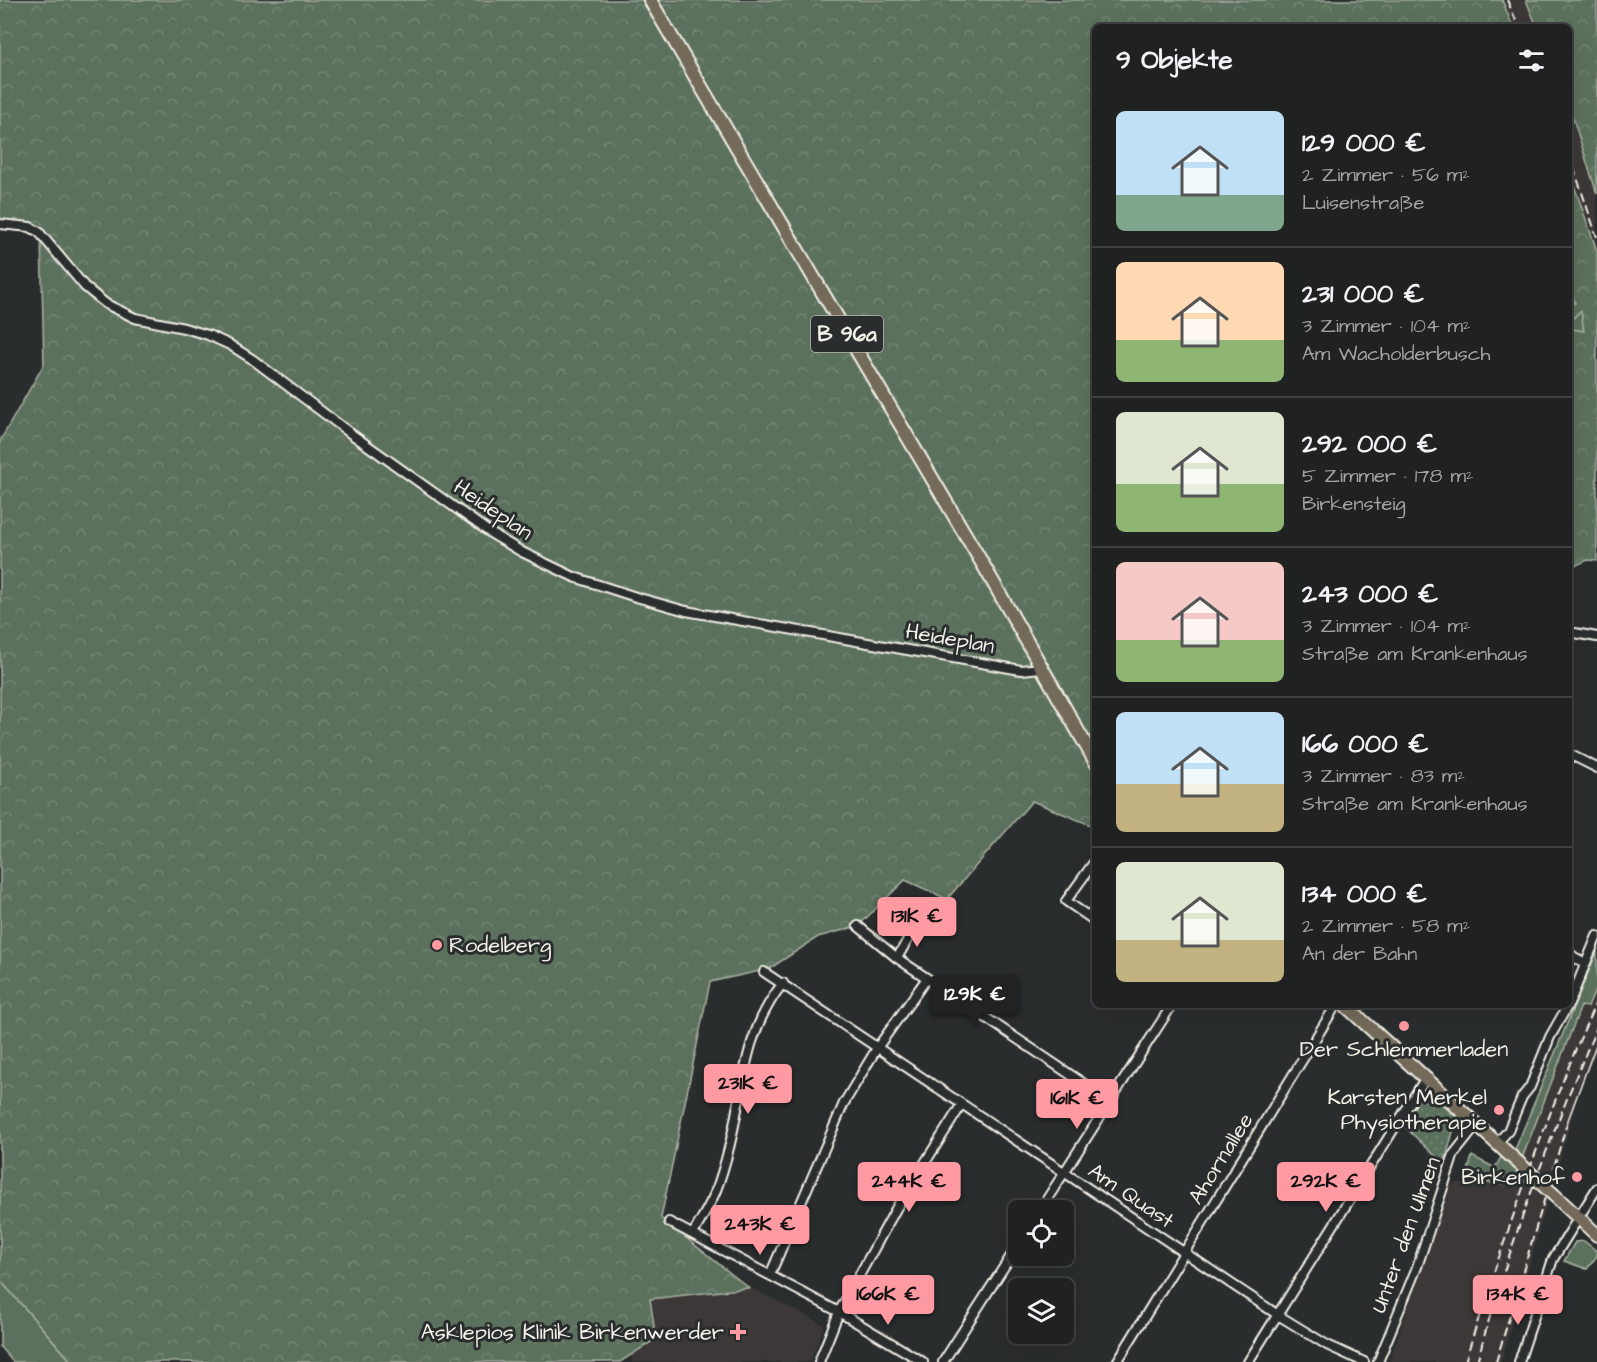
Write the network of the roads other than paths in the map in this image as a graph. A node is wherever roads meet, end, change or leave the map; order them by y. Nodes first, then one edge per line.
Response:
1 (650, 0) edge
2 (0, 224) edge
3 (1572, 632) edge
4 (1596, 636) edge
5 (1041, 668) junction
6 (1092, 756) edge
7 (1572, 756) edge
8 (1597, 768) edge
9 (1092, 865) edge
10 (1092, 919) edge
11 (916, 924) dead end
12 (858, 926) dead end
13 (1597, 936) edge
14 (1572, 955) edge
15 (897, 958) junction
16 (1584, 964) junction
17 (764, 972) dead end
18 (927, 978) junction
19 (783, 983) junction
20 (1572, 996) edge
21 (1170, 1008) edge
22 (1334, 1008) edge
23 (1348, 1008) edge
24 (1567, 1008) edge
25 (877, 1048) junction
26 (1425, 1078) junction
27 (1111, 1102) junction
28 (962, 1104) junction
29 (1477, 1125) junction
30 (1497, 1143) junction
31 (1064, 1173) junction
32 (1597, 1188) edge
33 (1046, 1200) edge
34 (1578, 1218) junction
35 (669, 1221) dead end
36 (693, 1234) junction
37 (1597, 1235) edge
38 (1184, 1253) junction
39 (1008, 1261) edge
40 (770, 1275) junction
41 (839, 1312) junction
42 (1278, 1315) junction
43 (819, 1362) edge
44 (923, 1362) edge
45 (944, 1362) edge
46 (1117, 1362) edge
47 (1248, 1362) edge
48 (1364, 1362) edge
49 (1378, 1362) edge
50 (1519, 1362) edge

1 - 5 main road, B 96a
2 - 5 street, Heideplan
3 - 4 street
5 - 6 main road, B 96a
7 - 8 street
9 - 10 street
11 - 15 street
12 - 15 street
13 - 16 street
14 - 16 street
15 - 18 street
16 - 20 street
17 - 19 street, Am Quast
18 - 25 street
18 - 27 street
19 - 25 street, Am Quast
19 - 36 street
21 - 27 street
22 - 38 street, Ahornallee
23 - 26 main road
24 - 30 street
25 - 28 street, Am Quast
25 - 40 street
26 - 29 main road
26 - 42 street
27 - 31 street
28 - 31 street, Am Quast
28 - 41 street
29 - 30 main road
29 - 49 street, Unter den Ulmen
30 - 34 main road, bridge
31 - 33 street
31 - 38 street, Am Quast
32 - 34 street
34 - 37 main road
34 - 50 street
35 - 36 street
36 - 40 street
38 - 42 street, Am Quast
38 - 46 street, Ahornallee
39 - 45 street
40 - 41 street
41 - 43 street
41 - 44 street
42 - 47 street
42 - 48 street, Am Quast

